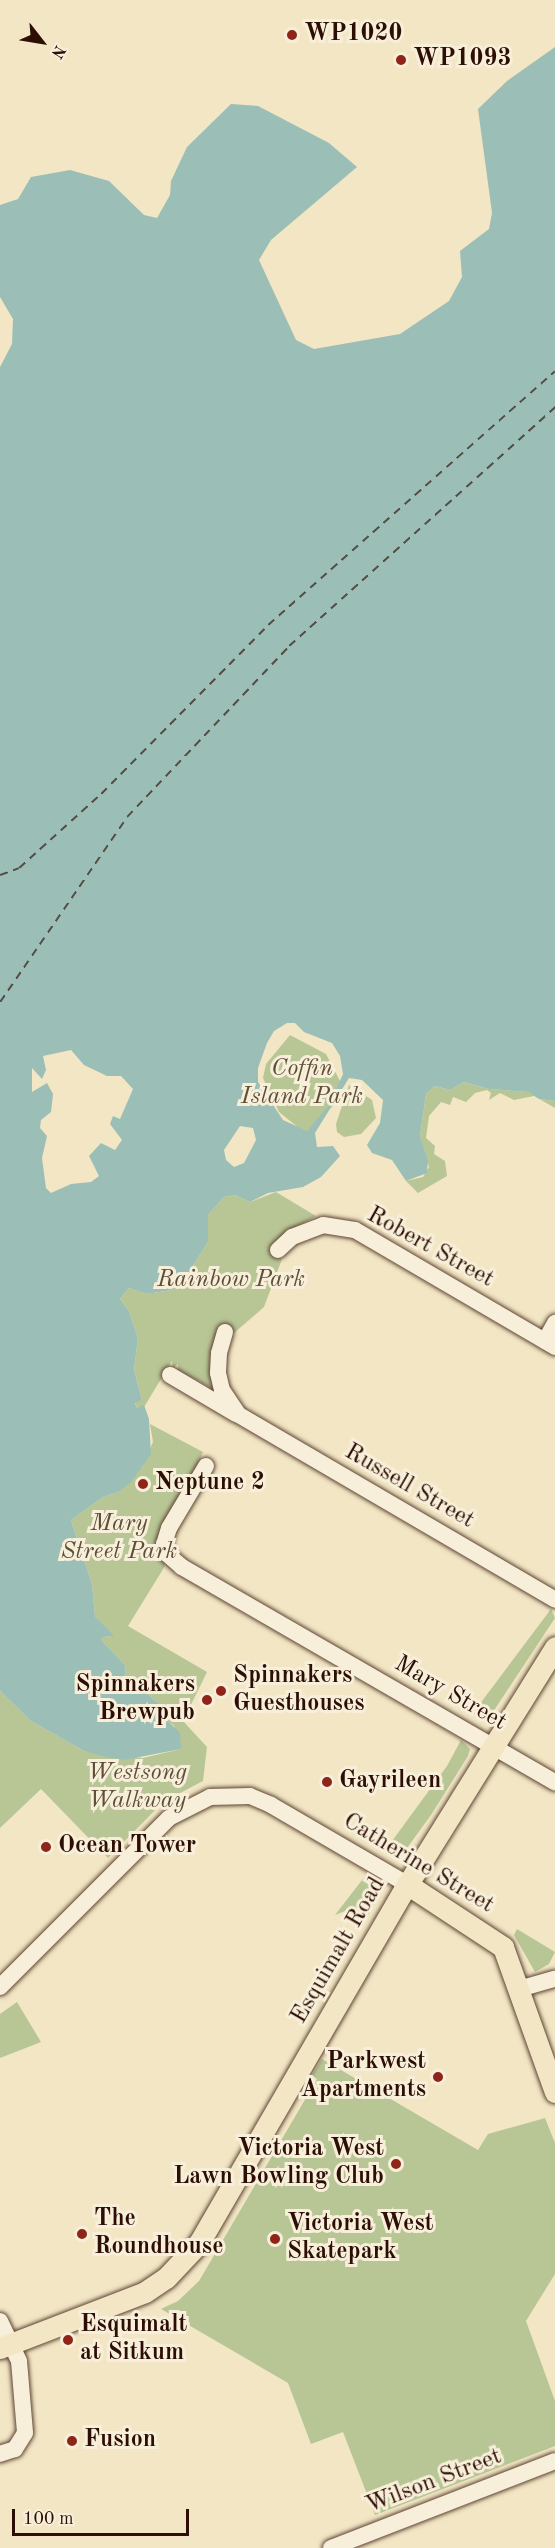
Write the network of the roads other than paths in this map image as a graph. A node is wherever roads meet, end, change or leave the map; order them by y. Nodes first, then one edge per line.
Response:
1 (278, 1250) dead end
2 (555, 1323) edge
3 (225, 1332) dead end
4 (550, 1344) edge
5 (170, 1375) dead end
6 (238, 1415) junction
7 (206, 1466) dead end
8 (555, 1600) edge
9 (555, 1647) edge
10 (492, 1745) junction
11 (555, 1782) edge
12 (407, 1884) junction
13 (555, 1979) edge
14 (0, 1987) edge
15 (519, 1989) junction
16 (555, 2092) edge
17 (0, 2321) edge
18 (6, 2346) edge
19 (0, 2454) edge
20 (555, 2462) edge
21 (331, 2548) edge

1 - 4 street, Robert Street
2 - 4 street
3 - 6 street, Russell Street
5 - 6 street, Russell Street
6 - 8 street, Russell Street
7 - 10 street, Mary Street
9 - 10 main road, Esquimalt Road
10 - 11 street, Mary Street
10 - 12 main road, Esquimalt Road
12 - 14 street, Catherine Street
12 - 15 main road, Catherine Street
12 - 18 main road, Esquimalt Road
13 - 15 street
15 - 16 main road, Catherine Street
17 - 18 street
18 - 19 street
20 - 21 street, Wilson Street

